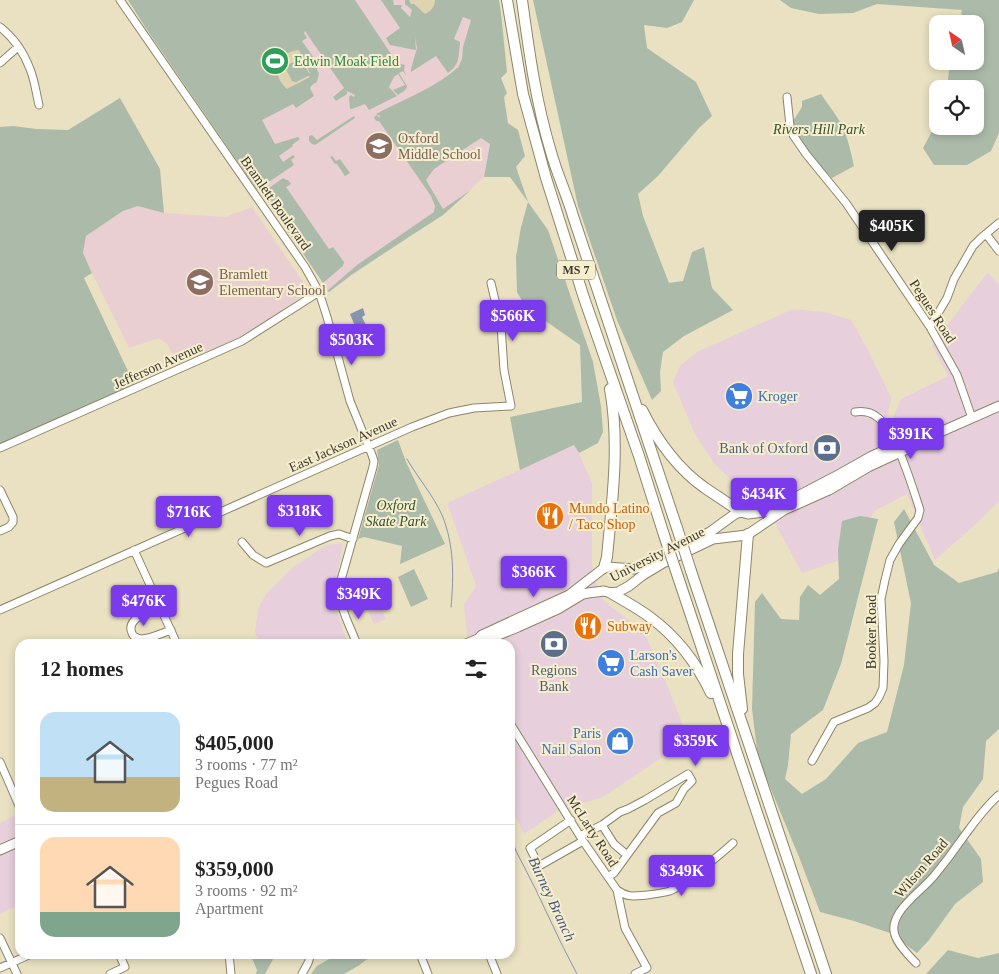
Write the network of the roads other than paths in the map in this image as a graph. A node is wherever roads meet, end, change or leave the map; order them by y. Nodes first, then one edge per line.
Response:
1 (120, 0) edge
2 (508, 0) edge
3 (522, 0) edge
4 (0, 27) edge
5 (18, 47) junction
6 (0, 63) edge
7 (787, 97) dead end
8 (39, 105) dead end
9 (999, 223) edge
10 (986, 234) junction
11 (999, 250) edge
12 (491, 283) dead end
13 (319, 292) junction
14 (930, 327) junction
15 (606, 361) junction
16 (626, 377) junction
17 (999, 406) edge
18 (855, 412) dead end
19 (972, 418) junction
20 (370, 446) junction
21 (0, 448) edge
22 (898, 449) junction
23 (0, 490) edge
24 (744, 513) junction
25 (0, 531) edge
26 (749, 533) junction
27 (353, 539) junction
28 (242, 542) dead end
29 (134, 550) junction
30 (603, 569) junction
31 (607, 592) junction
32 (160, 607) junction
33 (0, 610) edge
34 (171, 630) junction
35 (176, 639) edge
36 (355, 639) edge
37 (477, 639) edge
38 (489, 639) edge
39 (726, 719) junction
40 (515, 731) edge
41 (750, 747) junction
42 (812, 761) dead end
43 (0, 762) edge
44 (999, 794) edge
45 (15, 796) edge
46 (571, 820) junction
47 (602, 825) junction
48 (582, 838) junction
49 (15, 843) edge
50 (733, 843) dead end
51 (0, 850) edge
52 (627, 855) junction
53 (618, 866) junction
54 (602, 868) junction
55 (608, 877) junction
56 (617, 890) junction
57 (0, 938) edge
58 (19, 959) edge
59 (121, 959) edge
60 (230, 959) edge
61 (309, 959) edge
62 (422, 959) edge
63 (491, 959) edge
64 (12, 962) junction
65 (916, 963) dead end
66 (0, 968) edge
67 (17, 974) edge
68 (110, 974) edge
69 (231, 974) edge
70 (302, 974) edge
71 (428, 974) edge
72 (497, 974) edge
73 (635, 974) edge
74 (811, 974) edge
75 (826, 974) edge

1 - 13 street, Bramlett Boulevard
2 - 15 highway, MS 7
3 - 16 highway, MS 7
4 - 5 street
5 - 6 street
5 - 8 street
7 - 14 street, Pegues Road
9 - 10 street
10 - 11 street
10 - 14 street
12 - 20 street, East Jackson Avenue
13 - 20 street, Bramlett Boulevard
13 - 21 street, Jefferson Avenue
14 - 19 street, Pegues Road
15 - 30 highway
15 - 39 highway, MS 7, bridge
16 - 24 highway
16 - 41 highway, MS 7, bridge
17 - 19 main road, University Avenue
18 - 22 street
19 - 22 main road, University Avenue
20 - 27 street, Bramlett Boulevard
20 - 29 street, East Jackson Avenue
22 - 24 main road, University Avenue
22 - 26 main road, University Avenue
22 - 42 street, Booker Road
23 - 25 street
24 - 26 main road
24 - 30 main road, University Avenue
26 - 31 main road, University Avenue
26 - 41 highway
27 - 28 street
27 - 36 street, Bramlett Boulevard
29 - 32 street
29 - 33 street, East Jackson Avenue
30 - 31 main road, University Avenue
30 - 37 main road, University Avenue
31 - 38 main road, University Avenue
31 - 39 highway
32 - 34 street
32 - 34 street
34 - 35 street
39 - 74 highway, MS 7
40 - 46 street, McLarty Road
41 - 75 highway, MS 7
43 - 45 street
44 - 65 street, Wilson Road
46 - 48 street, McLarty Road
46 - 48 street
47 - 48 street
47 - 52 street
47 - 52 street
48 - 54 street, McLarty Road
49 - 51 main road
50 - 56 street
52 - 53 street
53 - 54 street
53 - 55 street
54 - 55 street, McLarty Road
55 - 56 street, McLarty Road
56 - 73 street
57 - 64 street
58 - 64 street
59 - 68 street
60 - 69 street
61 - 70 street
62 - 71 street
63 - 72 street
64 - 66 street
64 - 67 street

